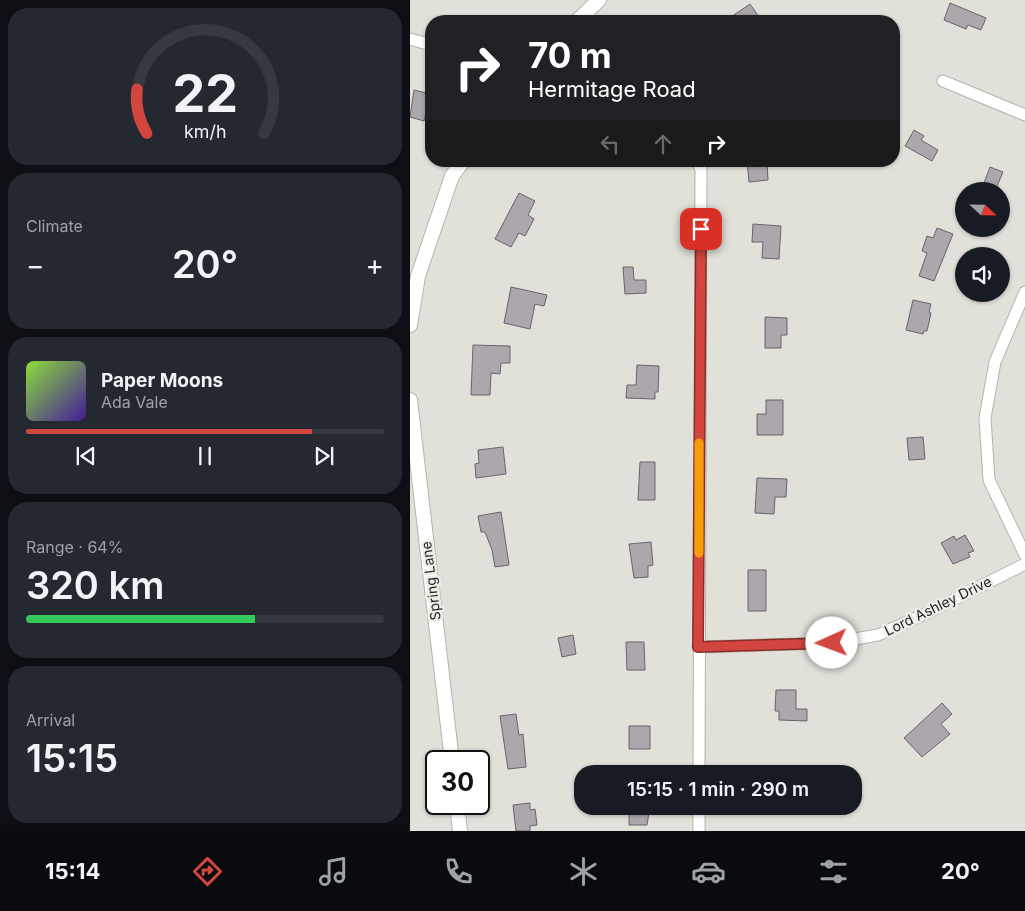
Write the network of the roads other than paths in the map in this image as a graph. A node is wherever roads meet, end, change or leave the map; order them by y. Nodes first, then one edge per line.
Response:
1 (599, 0) edge
2 (583, 15) edge
3 (410, 39) edge
4 (425, 43) edge
5 (943, 81) dead end
6 (1025, 115) edge
7 (459, 167) edge
8 (700, 167) edge
9 (1025, 292) edge
10 (410, 325) edge
11 (410, 400) edge
12 (1025, 555) edge
13 (1025, 564) edge
14 (698, 647) junction
15 (451, 750) edge
16 (698, 765) edge
17 (458, 815) edge
18 (699, 815) edge
19 (460, 831) edge
20 (699, 831) edge

1 - 2 street
3 - 4 street
5 - 6 street
7 - 10 street
8 - 14 street
9 - 12 street
11 - 15 street, Spring Lane
13 - 14 street, Lord Ashley Drive
14 - 16 street
17 - 19 street
18 - 20 street

